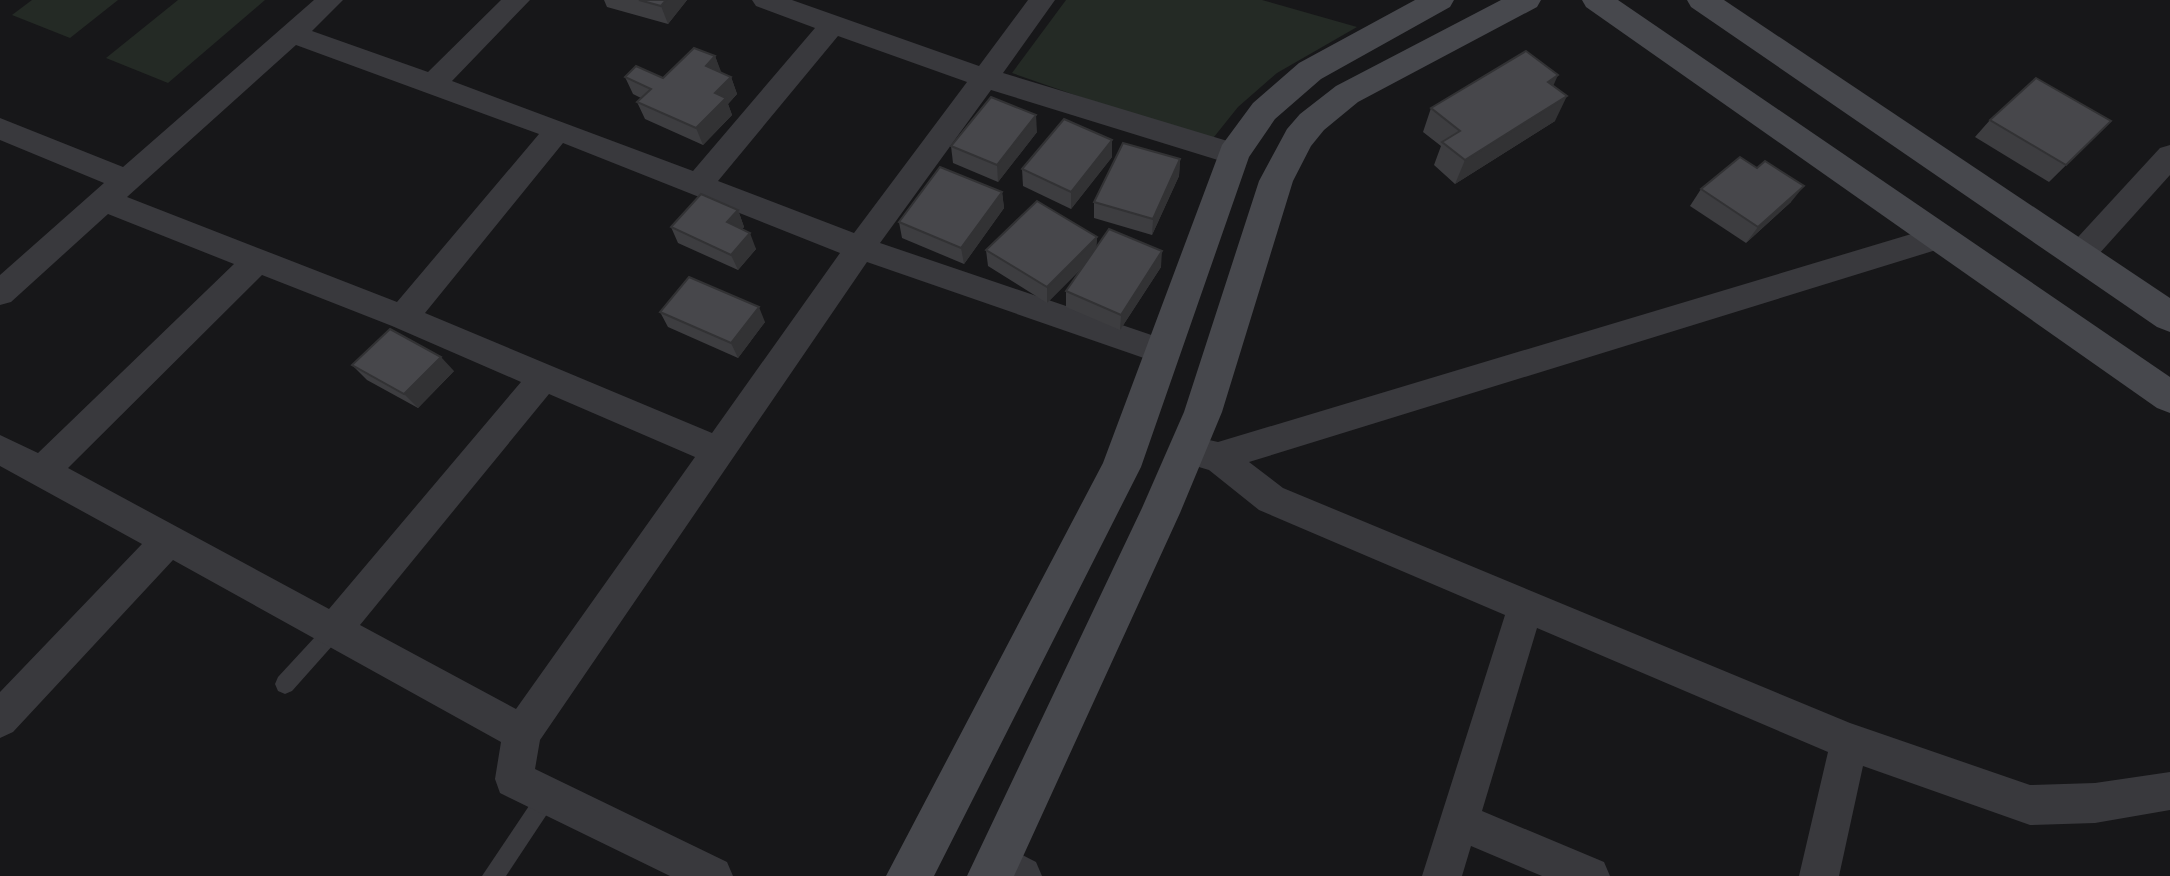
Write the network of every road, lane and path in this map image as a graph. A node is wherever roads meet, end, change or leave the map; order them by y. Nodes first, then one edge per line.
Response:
1 (330, 0) edge
2 (517, 0) edge
3 (765, 0) edge
4 (1042, 0) edge
5 (1439, 0) edge
6 (1526, 0) edge
7 (1597, 0) edge
8 (1702, 0) edge
9 (833, 24) junction
10 (291, 33) junction
11 (985, 78) junction
12 (433, 84) junction
13 (0, 128) edge
14 (558, 130) junction
15 (1234, 154) junction
16 (2170, 156) edge
17 (698, 185) junction
18 (116, 191) junction
19 (1938, 238) junction
20 (860, 248) junction
21 (2078, 257) junction
22 (258, 259) junction
23 (0, 293) edge
24 (404, 317) junction
25 (2170, 317) edge
26 (1164, 352) junction
27 (544, 377) junction
28 (2170, 397) edge
29 (0, 450) edge
30 (717, 451) junction
31 (1202, 454) junction
32 (42, 471) junction
33 (169, 540) junction
34 (1526, 606) junction
35 (334, 630) junction
36 (285, 684) dead end
37 (0, 719) edge
38 (522, 733) junction
39 (1849, 743) junction
40 (2170, 791) edge
41 (548, 795) junction
42 (1458, 821) junction
43 (1003, 872) edge
44 (493, 876) edge
45 (713, 876) edge
46 (909, 876) edge
47 (1442, 876) edge
48 (1590, 876) edge
49 (1819, 876) edge

1 - 10 street
2 - 12 street
3 - 9 street
4 - 11 street
5 - 15 street
6 - 31 street
7 - 19 street
8 - 21 street
9 - 11 street
9 - 17 street
10 - 12 street
10 - 18 street
11 - 15 street
11 - 20 street
12 - 14 street
13 - 18 street
14 - 17 street
14 - 24 street
15 - 26 street
16 - 21 street
17 - 20 street
18 - 22 street
18 - 23 street
19 - 28 street
19 - 31 street
20 - 26 street
20 - 30 street
21 - 25 street
22 - 24 street
22 - 32 street
24 - 27 street
26 - 46 street
27 - 30 street
27 - 35 street
29 - 32 street
30 - 38 street
31 - 34 street
31 - 43 street
32 - 33 street
33 - 35 street
33 - 37 street
34 - 39 street
34 - 42 street
35 - 36 lane
35 - 38 street
38 - 41 street
39 - 40 street
39 - 49 street
41 - 44 lane
41 - 45 street
42 - 47 street
42 - 48 street

